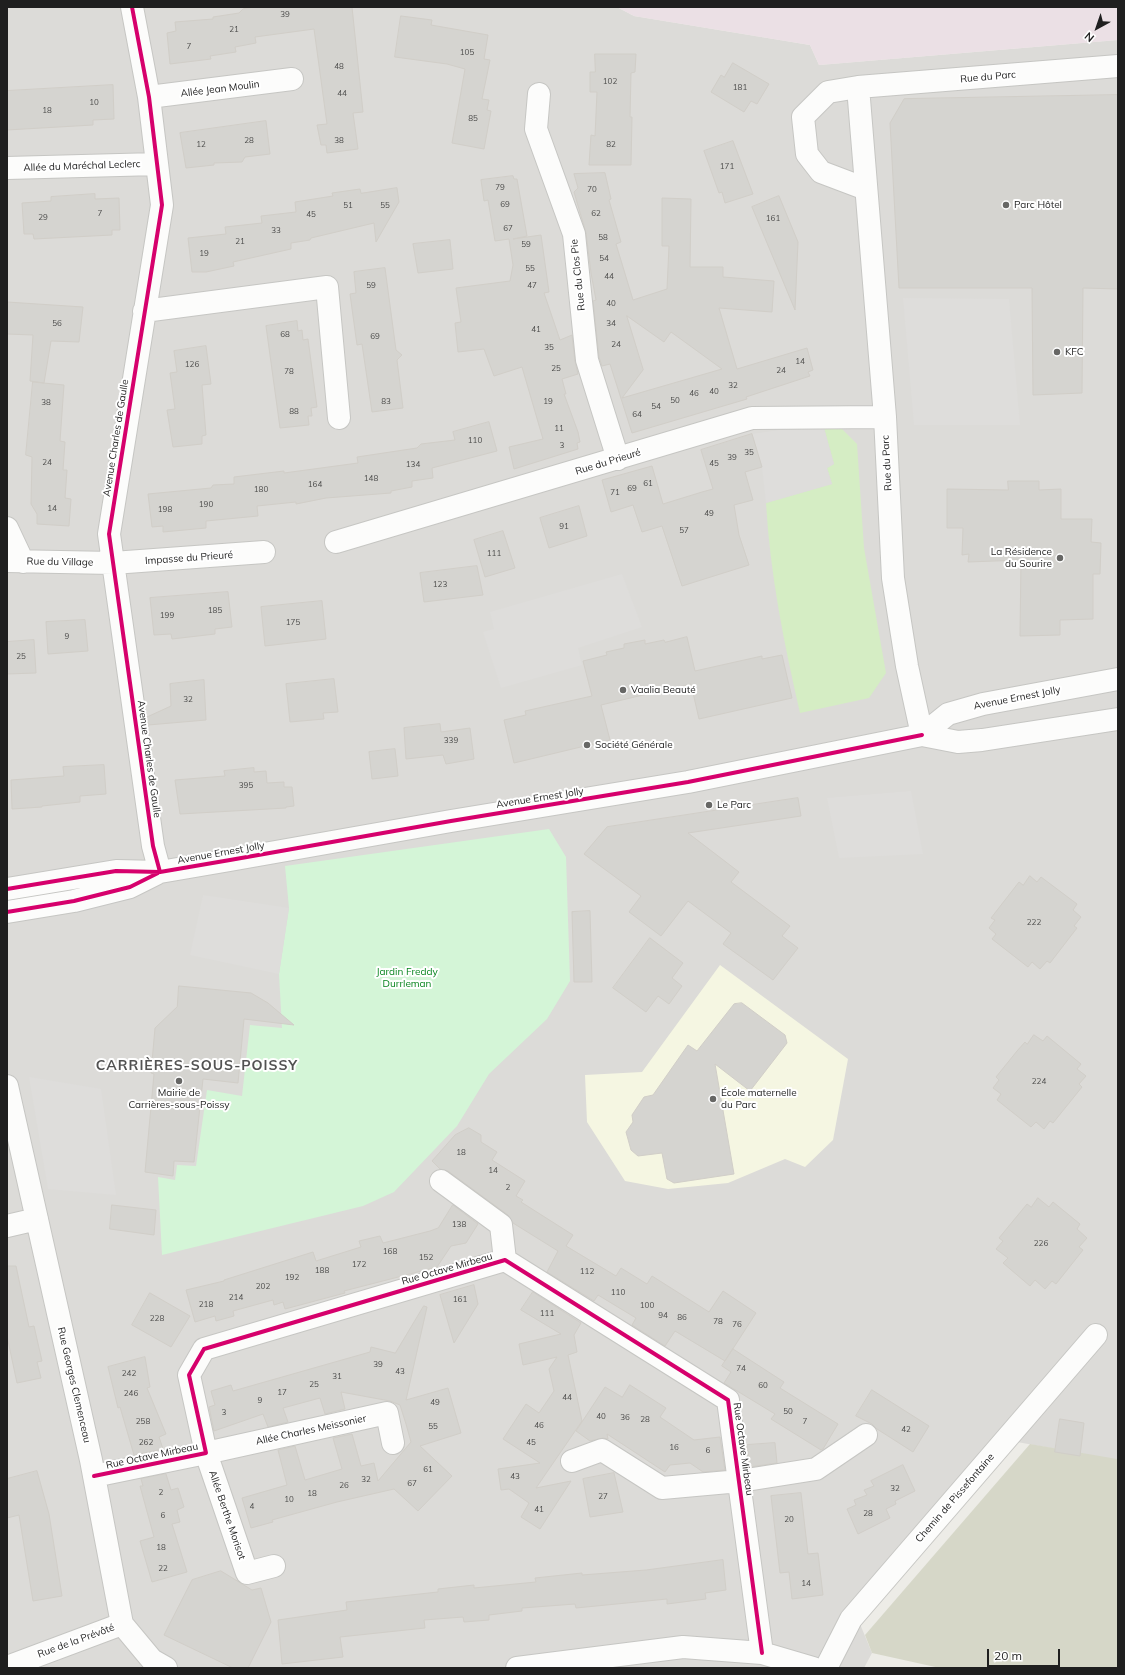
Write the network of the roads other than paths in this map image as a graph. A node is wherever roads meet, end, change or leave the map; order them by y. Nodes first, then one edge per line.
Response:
1 (132, 7) edge
2 (1118, 66) edge
3 (292, 80) dead end
4 (858, 87) junction
5 (539, 94) dead end
6 (149, 97) junction
7 (157, 164) junction
8 (7, 168) edge
9 (866, 189) junction
10 (144, 311) junction
11 (339, 418) dead end
12 (885, 418) junction
13 (618, 459) junction
14 (7, 528) edge
15 (336, 542) dead end
16 (264, 552) dead end
17 (15, 561) edge
18 (113, 563) junction
19 (1118, 679) edge
20 (1118, 719) edge
21 (922, 735) junction
22 (160, 872) junction
23 (7, 889) edge
24 (7, 912) edge
25 (7, 1086) edge
26 (441, 1181) dead end
27 (37, 1219) junction
28 (7, 1226) edge
29 (505, 1260) junction
30 (1096, 1336) dead end
31 (866, 1435) dead end
32 (393, 1443) dead end
33 (206, 1453) junction
34 (572, 1462) dead end
35 (94, 1476) junction
36 (740, 1481) junction
37 (274, 1566) dead end
38 (122, 1624) junction
39 (762, 1653) junction
40 (7, 1667) edge
41 (166, 1668) edge
42 (517, 1668) edge
43 (813, 1668) edge
44 (826, 1668) edge

1 - 6 street, Avenue Charles de Gaulle
2 - 4 street, Rue du Parc
3 - 6 street, Allée Jean Moulin
4 - 9 street, Rue du Parc
4 - 9 street, Rue du Parc
5 - 13 street, Rue du Clos Pie
6 - 7 street, Avenue Charles de Gaulle
7 - 8 street, Allée du Maréchal Leclerc
7 - 10 street, Avenue Charles de Gaulle
9 - 12 street, Rue du Parc
10 - 11 street
10 - 18 street, Avenue Charles de Gaulle
12 - 13 street, Rue du Prieuré
12 - 21 street, Rue du Parc
13 - 15 street, Rue du Prieuré
14 - 17 street
16 - 18 street, Impasse du Prieuré
17 - 18 street, Rue du Village
18 - 22 street, Avenue Charles de Gaulle
19 - 21 street, Avenue Ernest Jolly
20 - 21 street, Avenue Ernest Jolly
21 - 22 street, Avenue Ernest Jolly
22 - 23 street, Avenue Ernest Jolly
22 - 24 street, Avenue Ernest Jolly
25 - 27 street, Rue Georges Clemenceau
26 - 29 street
27 - 28 street
27 - 35 street, Rue Georges Clemenceau
29 - 33 street, Rue Octave Mirbeau
29 - 36 street, Rue Octave Mirbeau
30 - 44 street, Chemin de Pissefontaine
31 - 36 street
32 - 33 street, Allée Charles Meissonier
33 - 35 street, Rue Octave Mirbeau
33 - 37 street, Allée Berthe Morisot
34 - 36 street
35 - 38 street, Rue Georges Clemenceau
36 - 39 street, Rue Octave Mirbeau
38 - 40 street, Rue de la Prévôté
38 - 41 street, Rue Georges Clemenceau
39 - 42 street
39 - 43 street

